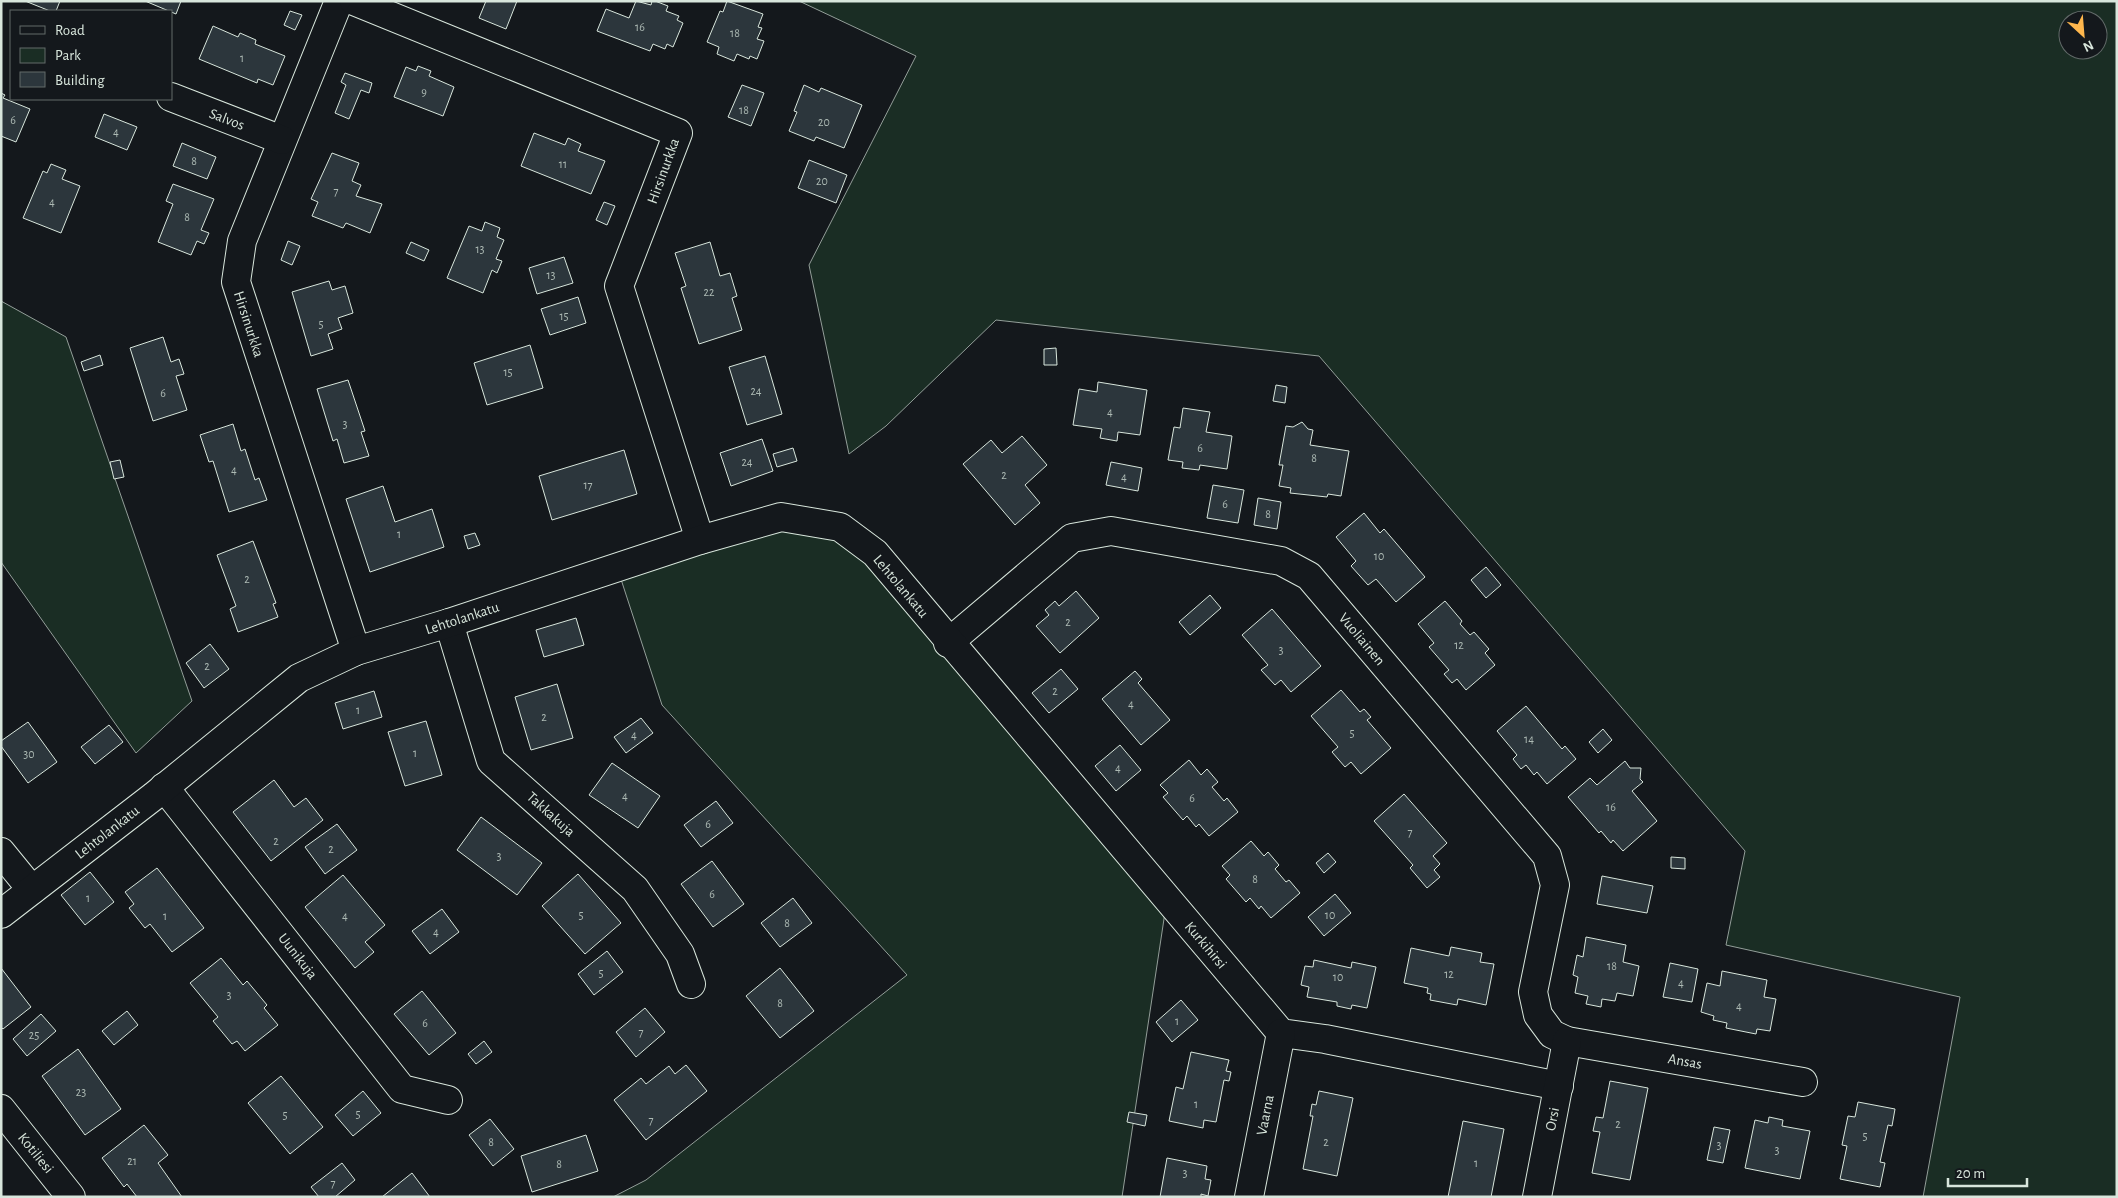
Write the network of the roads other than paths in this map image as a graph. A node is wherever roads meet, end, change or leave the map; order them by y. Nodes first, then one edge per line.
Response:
1 (339, 1) edge
2 (354, 1) edge
3 (172, 98) edge
4 (282, 140) junction
5 (700, 540) junction
6 (449, 623) junction
7 (948, 643) junction
8 (356, 651) junction
9 (164, 787) junction
10 (1, 852) edge
11 (32, 890) junction
12 (1, 914) edge
13 (691, 984) dead end
14 (1281, 1033) junction
15 (1567, 1040) junction
16 (1803, 1082) dead end
17 (1558, 1086) junction
18 (448, 1100) dead end
19 (1, 1109) edge
20 (71, 1197) edge
21 (1249, 1197) edge
22 (1537, 1197) edge

1 - 4 street, Hirsinurkka
2 - 5 street, Hirsinurkka
3 - 4 street, Salvos
4 - 8 street, Hirsinurkka
5 - 6 street, Lehtolankatu
5 - 7 street, Lehtolankatu
6 - 8 street, Lehtolankatu
6 - 13 street, Takkakuja
7 - 14 street, Kurkihirsi
7 - 15 street, Vuoliainen
8 - 9 street, Lehtolankatu
9 - 11 street, Lehtolankatu
9 - 18 street, Uunikuja
10 - 11 street
11 - 12 street, Lehtolankatu
14 - 17 street
14 - 21 street, Vaarna
15 - 16 street, Ansas
15 - 17 street, Orsi
17 - 22 street, Orsi
19 - 20 street, Kotiliesi

